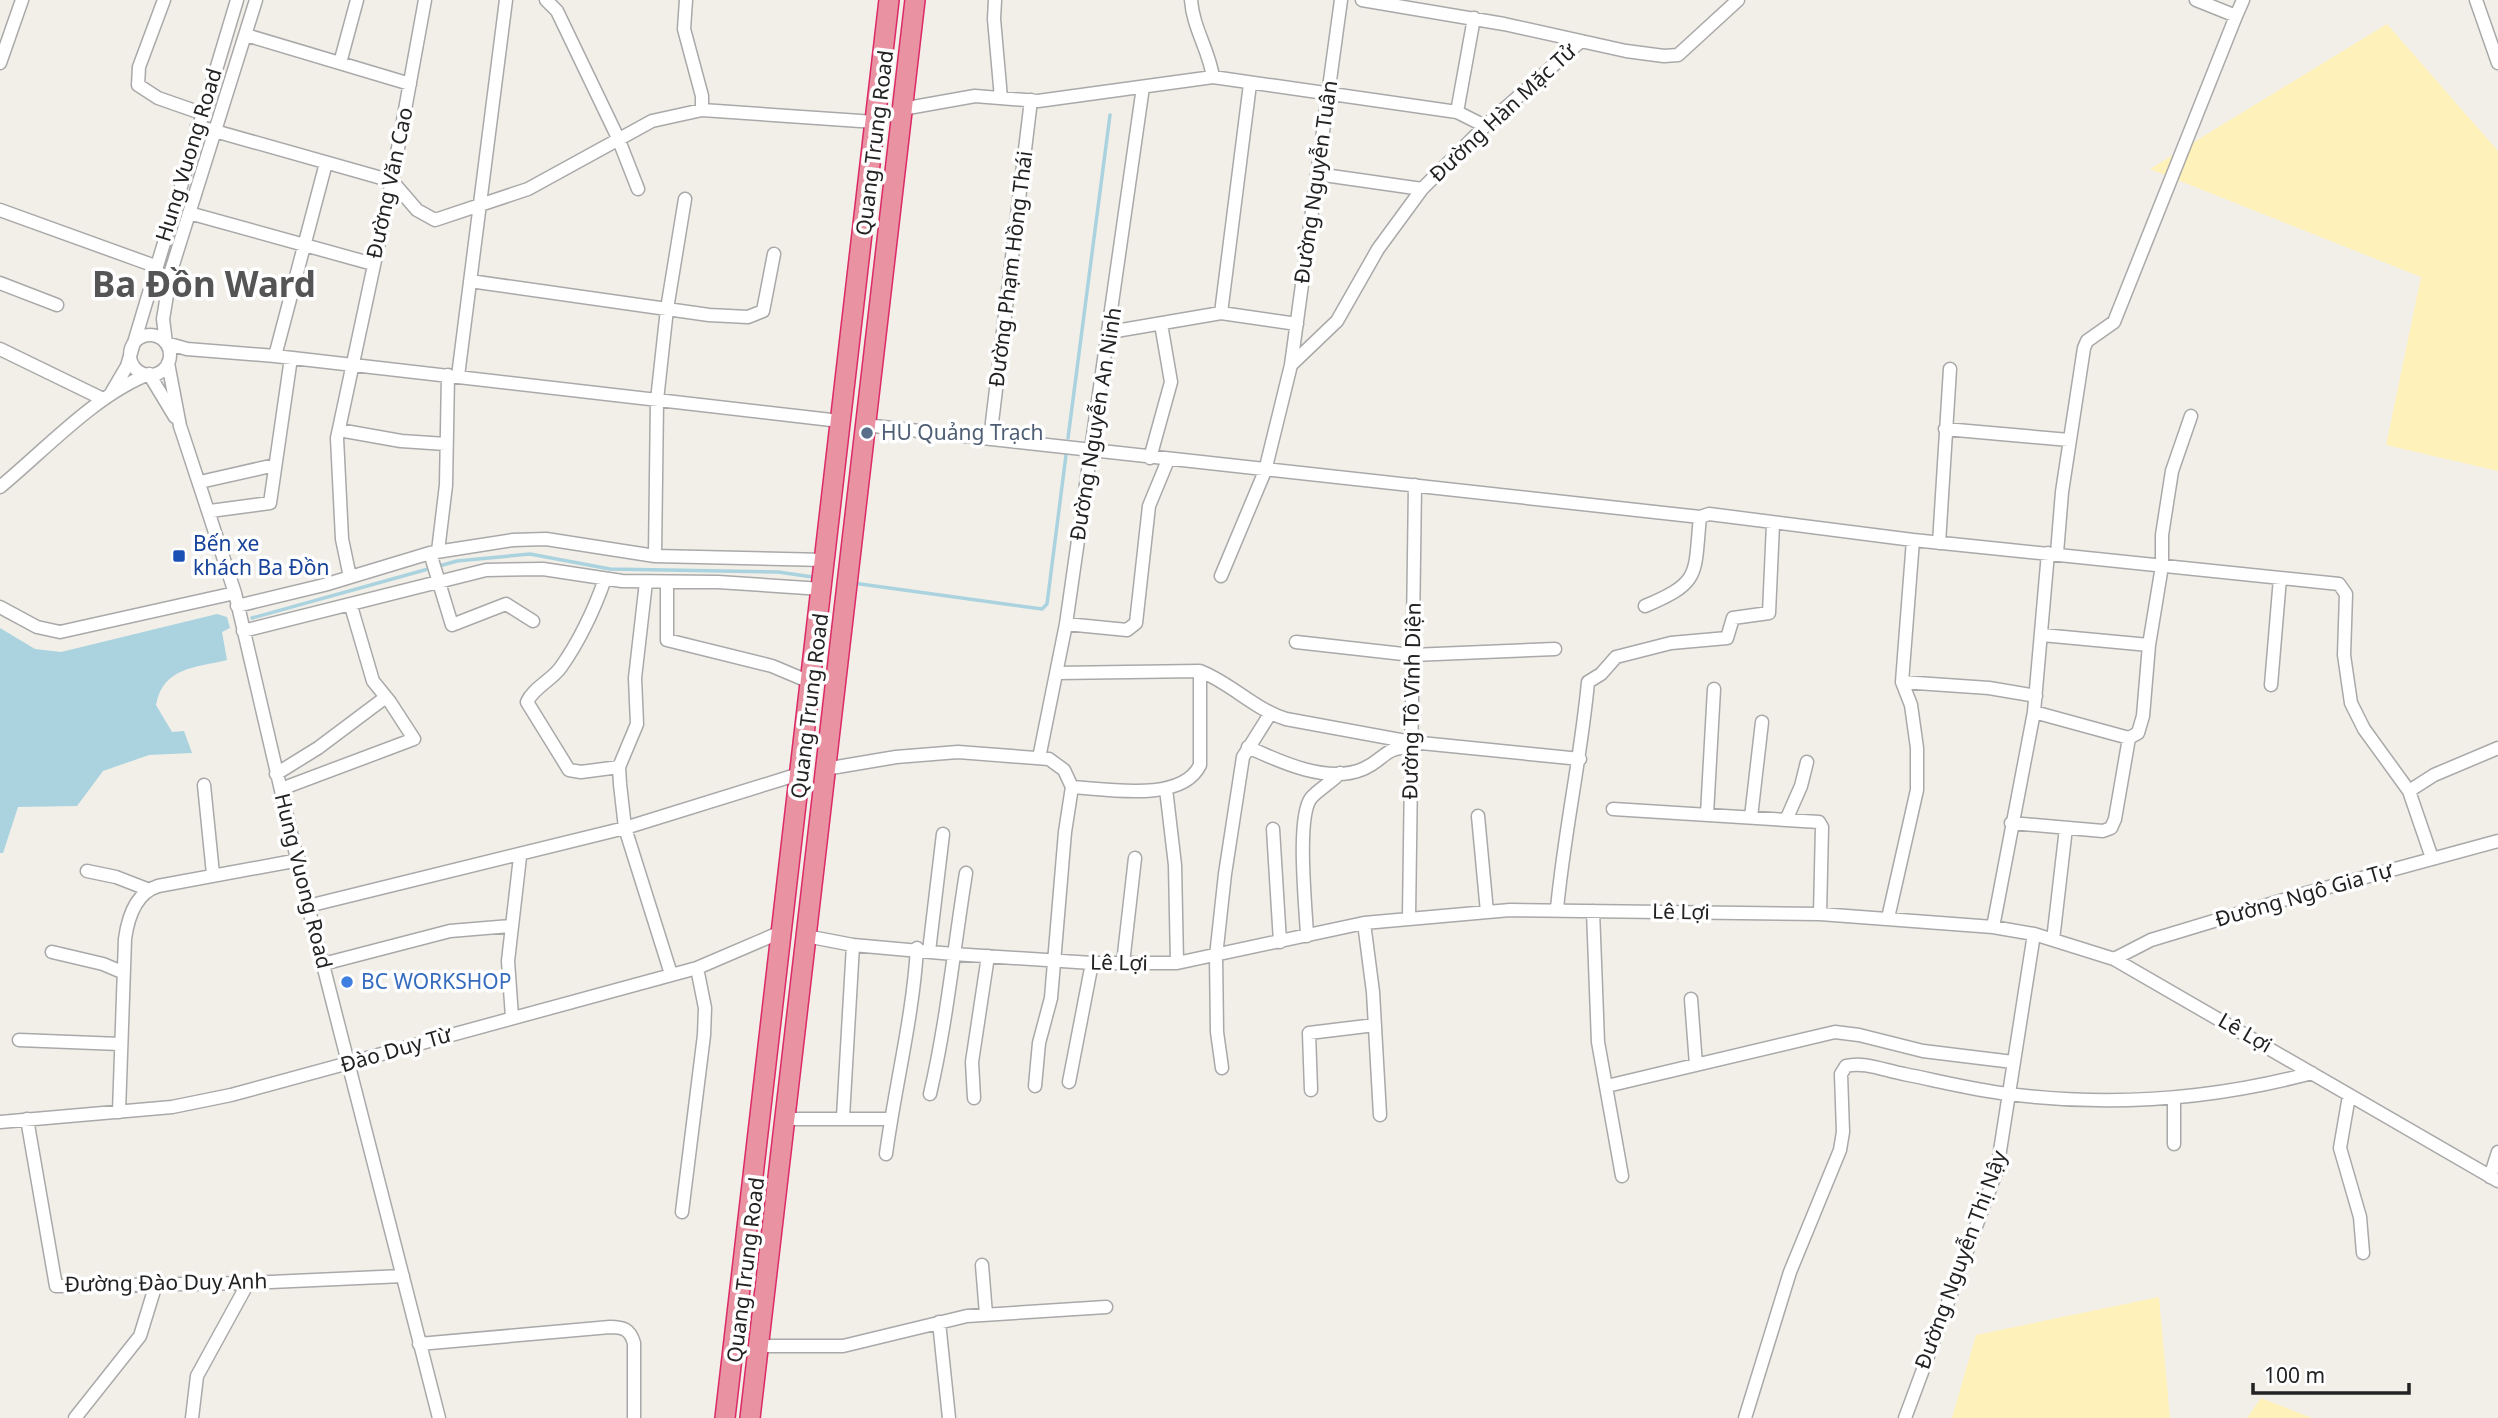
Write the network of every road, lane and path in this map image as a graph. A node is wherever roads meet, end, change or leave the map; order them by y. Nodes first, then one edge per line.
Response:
1 (22, 0) edge
2 (164, 0) edge
3 (237, 0) edge
4 (256, 0) edge
5 (357, 0) edge
6 (425, 0) edge
7 (506, 0) edge
8 (546, 0) edge
9 (687, 0) edge
10 (889, 0) edge
11 (915, 0) edge
12 (995, 0) edge
13 (1191, 0) edge
14 (1341, 0) edge
15 (1362, 0) edge
16 (1738, 0) edge
17 (2196, 0) edge
18 (2244, 0) edge
19 (2476, 0) edge
20 (2236, 16) junction
21 (1474, 18) junction
22 (246, 35) junction
23 (1581, 41) junction
24 (0, 63) edge
25 (340, 63) junction
26 (2498, 63) edge
27 (1213, 77) junction
28 (410, 84) junction
29 (1250, 84) junction
30 (1143, 87) junction
31 (1329, 91) junction
32 (1001, 98) junction
33 (1031, 100) junction
34 (902, 108) junction
35 (702, 110) junction
36 (1457, 112) junction
37 (201, 113) junction
38 (875, 121) junction
39 (197, 126) junction
40 (1485, 126) junction
41 (214, 132) junction
42 (618, 138) junction
43 (326, 163) junction
44 (1317, 174) junction
45 (392, 181) junction
46 (638, 188) dead end
47 (1422, 189) junction
48 (685, 199) dead end
49 (480, 207) junction
50 (0, 210) edge
51 (189, 213) junction
52 (304, 245) junction
53 (774, 254) dead end
54 (373, 264) junction
55 (155, 266) junction
56 (470, 281) junction
57 (0, 283) edge
58 (57, 304) dead end
59 (667, 309) junction
60 (1221, 313) junction
61 (1161, 324) junction
62 (1297, 324) junction
63 (1110, 332) junction
64 (166, 343) junction
65 (0, 349) edge
66 (187, 349) junction
67 (131, 351) junction
68 (275, 356) junction
69 (291, 358) junction
70 (169, 360) junction
71 (354, 365) junction
72 (1291, 365) junction
73 (1950, 369) dead end
74 (149, 374) junction
75 (453, 375) junction
76 (107, 397) junction
77 (657, 400) junction
78 (2191, 416) dead end
79 (840, 421) junction
80 (180, 425) junction
81 (865, 425) junction
82 (1945, 429) junction
83 (339, 430) junction
84 (990, 439) junction
85 (2069, 440) junction
86 (446, 444) junction
87 (1092, 451) junction
88 (1150, 458) junction
89 (1168, 460) junction
90 (275, 465) junction
91 (1265, 471) junction
92 (200, 482) junction
93 (1415, 485) junction
94 (0, 487) edge
95 (209, 511) junction
96 (1700, 517) junction
97 (1773, 524) junction
98 (1913, 540) junction
99 (1939, 543) junction
100 (852, 553) junction
101 (2052, 553) junction
102 (433, 555) junction
103 (826, 555) junction
104 (655, 556) junction
105 (2162, 566) junction
106 (1221, 576) dead end
107 (350, 577) junction
108 (436, 578) junction
109 (2280, 578) junction
110 (605, 579) junction
111 (646, 582) junction
112 (667, 583) junction
113 (822, 589) junction
114 (236, 599) junction
115 (351, 606) junction
116 (1645, 606) dead end
117 (0, 607) edge
118 (819, 613) junction
119 (844, 616) junction
120 (533, 621) dead end
121 (1066, 624) junction
122 (243, 631) junction
123 (2042, 635) junction
124 (1296, 642) dead end
125 (2148, 645) junction
126 (1555, 649) dead end
127 (1412, 655) junction
128 (1200, 671) junction
129 (1056, 673) junction
130 (810, 682) junction
131 (1902, 682) junction
132 (2271, 685) dead end
133 (835, 686) junction
134 (1714, 689) dead end
135 (2036, 696) junction
136 (386, 697) junction
137 (2034, 712) junction
138 (1270, 714) junction
139 (1762, 722) dead end
140 (2129, 738) junction
141 (1411, 744) junction
142 (1248, 747) junction
143 (2498, 748) edge
144 (1039, 758) junction
145 (1580, 759) junction
146 (1807, 762) dead end
147 (619, 767) junction
148 (825, 769) junction
149 (1340, 773) junction
150 (276, 774) junction
151 (799, 774) junction
152 (204, 785) dead end
153 (1072, 787) junction
154 (281, 789) junction
155 (1166, 789) junction
156 (2409, 791) junction
157 (1613, 809) dead end
158 (1707, 814) junction
159 (1478, 816) dead end
160 (1751, 817) junction
161 (1787, 818) junction
162 (2011, 823) junction
163 (625, 828) junction
164 (2066, 828) junction
165 (1273, 829) dead end
166 (943, 834) dead end
167 (2498, 841) edge
168 (520, 856) junction
169 (1135, 858) dead end
170 (2432, 858) junction
171 (299, 860) junction
172 (87, 871) dead end
173 (966, 873) dead end
174 (213, 874) junction
175 (147, 889) junction
176 (308, 906) junction
177 (1558, 909) junction
178 (1592, 911) junction
179 (1487, 912) junction
180 (1820, 914) junction
181 (1409, 917) junction
182 (1888, 918) junction
183 (1364, 923) junction
184 (511, 926) junction
185 (1993, 927) junction
186 (781, 932) junction
187 (2034, 934) junction
188 (806, 936) junction
189 (1307, 936) junction
190 (2053, 940) junction
191 (1280, 942) junction
192 (853, 945) junction
193 (923, 950) junction
194 (52, 952) dead end
195 (953, 954) junction
196 (988, 956) junction
197 (1216, 956) junction
198 (2114, 959) junction
199 (1056, 961) junction
200 (1092, 963) junction
201 (1123, 963) junction
202 (1177, 963) junction
203 (323, 964) junction
204 (697, 968) junction
205 (122, 972) junction
206 (671, 974) junction
207 (1691, 999) dead end
208 (512, 1017) junction
209 (1375, 1025) junction
210 (19, 1040) dead end
211 (120, 1044) junction
212 (2012, 1062) junction
213 (349, 1063) junction
214 (1696, 1066) junction
215 (1222, 1068) dead end
216 (2312, 1073) junction
217 (1069, 1082) dead end
218 (1035, 1086) dead end
219 (1607, 1086) junction
220 (1311, 1090) dead end
221 (930, 1094) dead end
222 (2009, 1094) junction
223 (2349, 1096) junction
224 (974, 1098) dead end
225 (2174, 1098) junction
226 (119, 1112) junction
227 (1380, 1115) dead end
228 (843, 1117) junction
229 (27, 1119) junction
230 (786, 1119) junction
231 (891, 1119) junction
232 (0, 1122) edge
233 (2174, 1144) dead end
234 (2498, 1152) edge
235 (886, 1154) dead end
236 (1622, 1176) dead end
237 (2494, 1179) edge
238 (682, 1212) dead end
239 (747, 1248) junction
240 (772, 1252) junction
241 (2362, 1253) dead end
242 (982, 1265) dead end
243 (403, 1276) junction
244 (248, 1283) junction
245 (156, 1284) junction
246 (1106, 1307) dead end
247 (986, 1314) junction
248 (939, 1322) junction
249 (419, 1344) junction
250 (759, 1346) junction
251 (75, 1418) edge
252 (192, 1418) edge
253 (439, 1418) edge
254 (634, 1418) edge
255 (725, 1418) edge
256 (750, 1418) edge
257 (948, 1418) edge
258 (1745, 1418) edge
259 (1905, 1418) edge

1 - 24 street
2 - 37 street
3 - 37 street, Hung Vuong Road
4 - 22 street, Hung Vuong Road
5 - 25 street
6 - 28 street, Đường Văn Cao
7 - 49 street
8 - 42 street
9 - 35 street
10 - 38 highway, Quang Trung Road
11 - 34 highway, Quang Trung Road
12 - 32 street
13 - 27 street
14 - 31 street, Đường Nguyễn Tuân
15 - 21 street
16 - 23 street
17 - 20 street
18 - 20 street
19 - 26 street
20 - 85 street
21 - 23 street
21 - 36 street
22 - 25 street
22 - 41 street, Hung Vuong Road
23 - 40 street, Đường Hàn Mặc Tử
25 - 28 street
27 - 29 street
27 - 30 street
28 - 45 street, Đường Văn Cao
29 - 31 street
29 - 60 street
30 - 33 street
30 - 63 street, Đường Nguyễn An Ninh
31 - 36 street
31 - 44 street, Đường Nguyễn Tuân
32 - 33 street
32 - 34 street
33 - 84 street, Đường Phạm Hồng Thái
34 - 81 highway, Quang Trung Road
35 - 38 street
35 - 42 street
36 - 40 street
37 - 39 street, Hung Vuong Road
38 - 79 highway, Quang Trung Road
39 - 41 street
39 - 55 street, Hung Vuong Road
40 - 47 street, Đường Hàn Mặc Tử
41 - 43 street
41 - 51 street, Hung Vuong Road
42 - 46 street
42 - 49 street
43 - 45 street
43 - 52 street
44 - 47 street
44 - 62 street, Đường Nguyễn Tuân
45 - 49 street
45 - 54 street, Đường Văn Cao
47 - 72 street, Đường Hàn Mặc Tử
48 - 59 street
49 - 56 street
50 - 55 street
51 - 52 street
51 - 64 street, Hung Vuong Road
52 - 54 street
52 - 68 street
53 - 59 street
54 - 71 street, Đường Văn Cao
55 - 67 street, Hung Vuong Road
56 - 59 street
56 - 75 street
57 - 58 street
59 - 77 street
60 - 61 street
60 - 62 street
61 - 63 street
61 - 88 street
62 - 72 street, Đường Nguyễn Tuân
63 - 87 street, Đường Nguyễn An Ninh
64 - 66 street
64 - 67 street
64 - 70 street
65 - 76 street
66 - 68 street
66 - 70 street
67 - 74 street
67 - 76 street, Hung Vuong Road
68 - 69 street
69 - 71 street
69 - 90 street
70 - 74 street
70 - 80 street
71 - 75 street
71 - 83 street, Đường Văn Cao
72 - 91 street
73 - 82 street
74 - 76 street
74 - 80 street
75 - 77 street
75 - 86 street
76 - 94 street
77 - 79 street
77 - 104 street
78 - 105 street
79 - 81 highway
79 - 103 highway, Quang Trung Road
80 - 92 street, Hung Vuong Road
81 - 84 street
81 - 100 highway, Quang Trung Road
82 - 85 street
82 - 99 street
83 - 86 street
83 - 107 street, Đường Văn Cao
84 - 87 street
85 - 101 street
86 - 102 street
87 - 88 street
87 - 121 street, Đường Nguyễn An Ninh
88 - 89 street
89 - 91 street
89 - 121 street
90 - 92 street
90 - 95 street
91 - 93 street
91 - 106 street
92 - 95 street, Hung Vuong Road
93 - 96 street
93 - 127 street, Đường Tô Vĩnh Diện
95 - 114 street, Hung Vuong Road
96 - 97 street
96 - 116 street
97 - 98 street
97 - 145 street
98 - 99 street
98 - 131 street
99 - 101 street
100 - 103 highway
100 - 119 highway, Quang Trung Road
101 - 105 street
101 - 123 street
102 - 104 street
102 - 107 street
102 - 108 street
103 - 104 street
103 - 113 highway, Quang Trung Road
105 - 109 street
105 - 125 street
107 - 114 street
108 - 110 street
108 - 115 street
108 - 120 street
109 - 132 street
109 - 156 street
110 - 111 street
110 - 147 street
111 - 112 street
111 - 147 street
112 - 113 street
112 - 130 street
113 - 118 highway, Quang Trung Road
114 - 117 street
114 - 122 street, Hung Vuong Road
115 - 122 street
115 - 136 street
118 - 119 highway
118 - 130 highway, Quang Trung Road
119 - 133 highway, Quang Trung Road
121 - 129 street, Đường Nguyễn An Ninh
122 - 150 street, Hung Vuong Road
123 - 125 street
123 - 135 street
124 - 127 street
125 - 140 street
126 - 127 street
127 - 141 street, Đường Tô Vĩnh Diện
128 - 129 street
128 - 138 street
128 - 155 street
129 - 144 street, Đường Nguyễn An Ninh
130 - 133 highway
130 - 151 highway, Quang Trung Road
131 - 135 street
131 - 182 street
133 - 148 highway, Quang Trung Road
134 - 158 street
135 - 137 street
136 - 150 street
136 - 154 street
137 - 140 street
137 - 162 street
138 - 141 street
138 - 142 street
139 - 160 street
140 - 164 street
141 - 145 street
141 - 149 street
141 - 181 street, Đường Tô Vĩnh Diện
142 - 149 street
142 - 197 street
143 - 156 street
144 - 148 street
144 - 153 street
145 - 177 street
146 - 161 street
147 - 163 street
148 - 188 highway, Quang Trung Road
149 - 189 street
150 - 154 street, Hung Vuong Road
151 - 163 street
151 - 186 highway, Quang Trung Road
152 - 174 street
153 - 155 street
153 - 199 street
154 - 171 street, Hung Vuong Road
155 - 202 street
156 - 170 street
157 - 158 street
158 - 160 street
159 - 179 street
160 - 161 street
161 - 180 street
162 - 164 street
162 - 185 street
163 - 168 street
163 - 206 street
164 - 190 street
165 - 191 street
166 - 193 street
167 - 170 street, Đường Ngô Gia Tự
168 - 176 street
168 - 184 street
169 - 201 street
170 - 198 street, Đường Ngô Gia Tự
171 - 174 street
171 - 176 street, Hung Vuong Road
172 - 175 street
173 - 195 street
174 - 175 street
175 - 205 street
176 - 203 street, Hung Vuong Road
177 - 178 street, Lê Lợi
177 - 179 street, Lê Lợi
178 - 180 street, Lê Lợi
178 - 219 street
179 - 181 street, Lê Lợi
180 - 182 street, Lê Lợi
181 - 183 street, Lê Lợi
182 - 185 street, Lê Lợi
183 - 189 street, Lê Lợi
183 - 209 street
184 - 203 street
184 - 208 street
185 - 187 street, Lê Lợi
186 - 188 highway
186 - 204 street, Đào Duy Từ
186 - 239 highway, Quang Trung Road
187 - 190 street, Lê Lợi
187 - 212 street, Đường Nguyễn Thị Nậy
188 - 192 street, Lê Lợi
188 - 230 highway, Quang Trung Road
189 - 191 street, Lê Lợi
190 - 198 street, Lê Lợi
191 - 197 street, Lê Lợi
192 - 193 street, Lê Lợi
192 - 228 street
193 - 195 street, Lê Lợi
193 - 231 street
194 - 205 street
195 - 196 street, Lê Lợi
195 - 221 street
196 - 199 street, Lê Lợi
196 - 224 street
197 - 202 street, Lê Lợi
197 - 215 street
198 - 216 street, Lê Lợi
199 - 200 street, Lê Lợi
199 - 218 street
200 - 201 street, Lê Lợi
200 - 217 street
201 - 202 street, Lê Lợi
203 - 213 street, Hung Vuong Road
204 - 206 street, Đào Duy Từ
204 - 238 street
205 - 211 street
206 - 208 street, Đào Duy Từ
207 - 214 street
208 - 213 street, Đào Duy Từ
209 - 220 street
209 - 227 street
210 - 211 street
211 - 226 street
212 - 214 street
212 - 222 street, Đường Nguyễn Thị Nậy
213 - 226 street, Đào Duy Từ
213 - 243 street, Hung Vuong Road
214 - 219 street
216 - 223 street, Lê Lợi
216 - 225 street
219 - 236 street
222 - 225 street
222 - 258 street
222 - 259 street, Đường Nguyễn Thị Nậy
223 - 237 street, Lê Lợi
223 - 241 street
225 - 233 street
226 - 229 street, Đào Duy Từ
228 - 230 street
228 - 231 street
229 - 232 street, Đào Duy Từ
229 - 245 street, Đường Đào Duy Anh
230 - 240 highway, Quang Trung Road
231 - 235 street
234 - 237 street
239 - 240 highway
239 - 255 highway, Quang Trung Road
240 - 250 highway, Quang Trung Road
242 - 247 street
243 - 244 street, Đường Đào Duy Anh
243 - 249 street, Hung Vuong Road
244 - 245 street, Đường Đào Duy Anh
244 - 252 street
245 - 251 street
246 - 247 street
247 - 248 street
248 - 250 street
248 - 257 street
249 - 253 street, Hung Vuong Road
249 - 254 street
250 - 256 highway, Quang Trung Road

